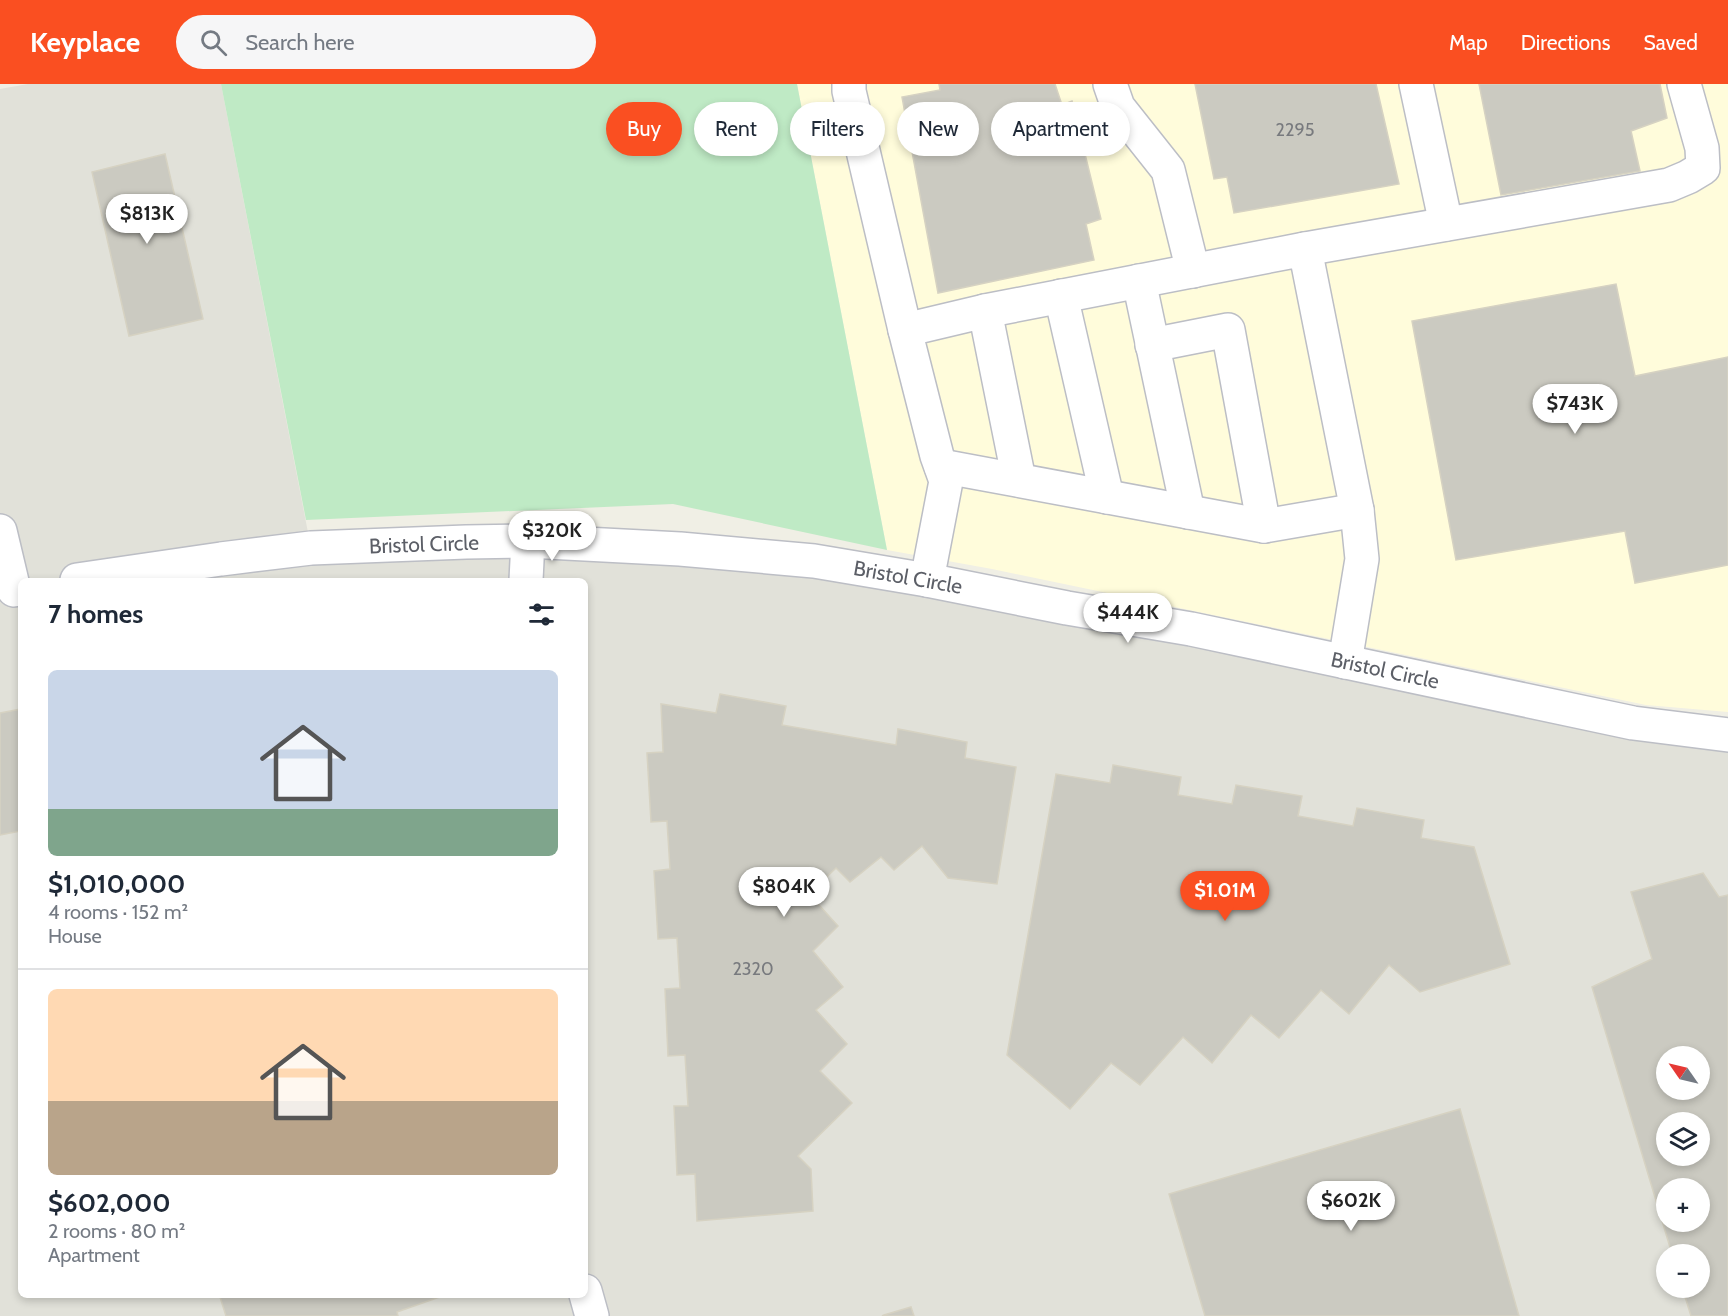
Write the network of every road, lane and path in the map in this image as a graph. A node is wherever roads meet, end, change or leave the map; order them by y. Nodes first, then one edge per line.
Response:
1 (849, 84) edge
2 (1110, 84) edge
3 (1416, 84) edge
4 (1684, 84) edge
5 (1446, 224) junction
6 (1305, 249) junction
7 (1193, 271) junction
8 (1139, 281) junction
9 (1060, 296) junction
10 (985, 311) junction
11 (905, 330) junction
12 (1152, 345) junction
13 (941, 466) junction
14 (1019, 480) junction
15 (1107, 497) junction
16 (1357, 510) junction
17 (1188, 512) junction
18 (1264, 526) junction
19 (0, 531) edge
20 (528, 540) junction
21 (91, 578) edge
22 (526, 578) edge
23 (927, 580) junction
24 (12, 591) edge
25 (1345, 662) junction
26 (1728, 735) edge
27 (587, 1298) edge
28 (592, 1316) edge

1 - 11 street
2 - 7 street
3 - 5 street
4 - 5 street
5 - 6 street
6 - 7 street
6 - 16 street
7 - 8 street
8 - 9 street
8 - 12 street
9 - 10 street
9 - 15 street
10 - 11 street
10 - 14 street
11 - 13 street
12 - 17 street
12 - 18 street
13 - 14 street
13 - 23 street
14 - 15 street
15 - 17 street
16 - 18 street
16 - 25 street
17 - 18 street
19 - 24 street
20 - 21 street, Bristol Circle
20 - 22 street
20 - 23 street, Bristol Circle
23 - 25 street, Bristol Circle
25 - 26 street, Bristol Circle
27 - 28 street

